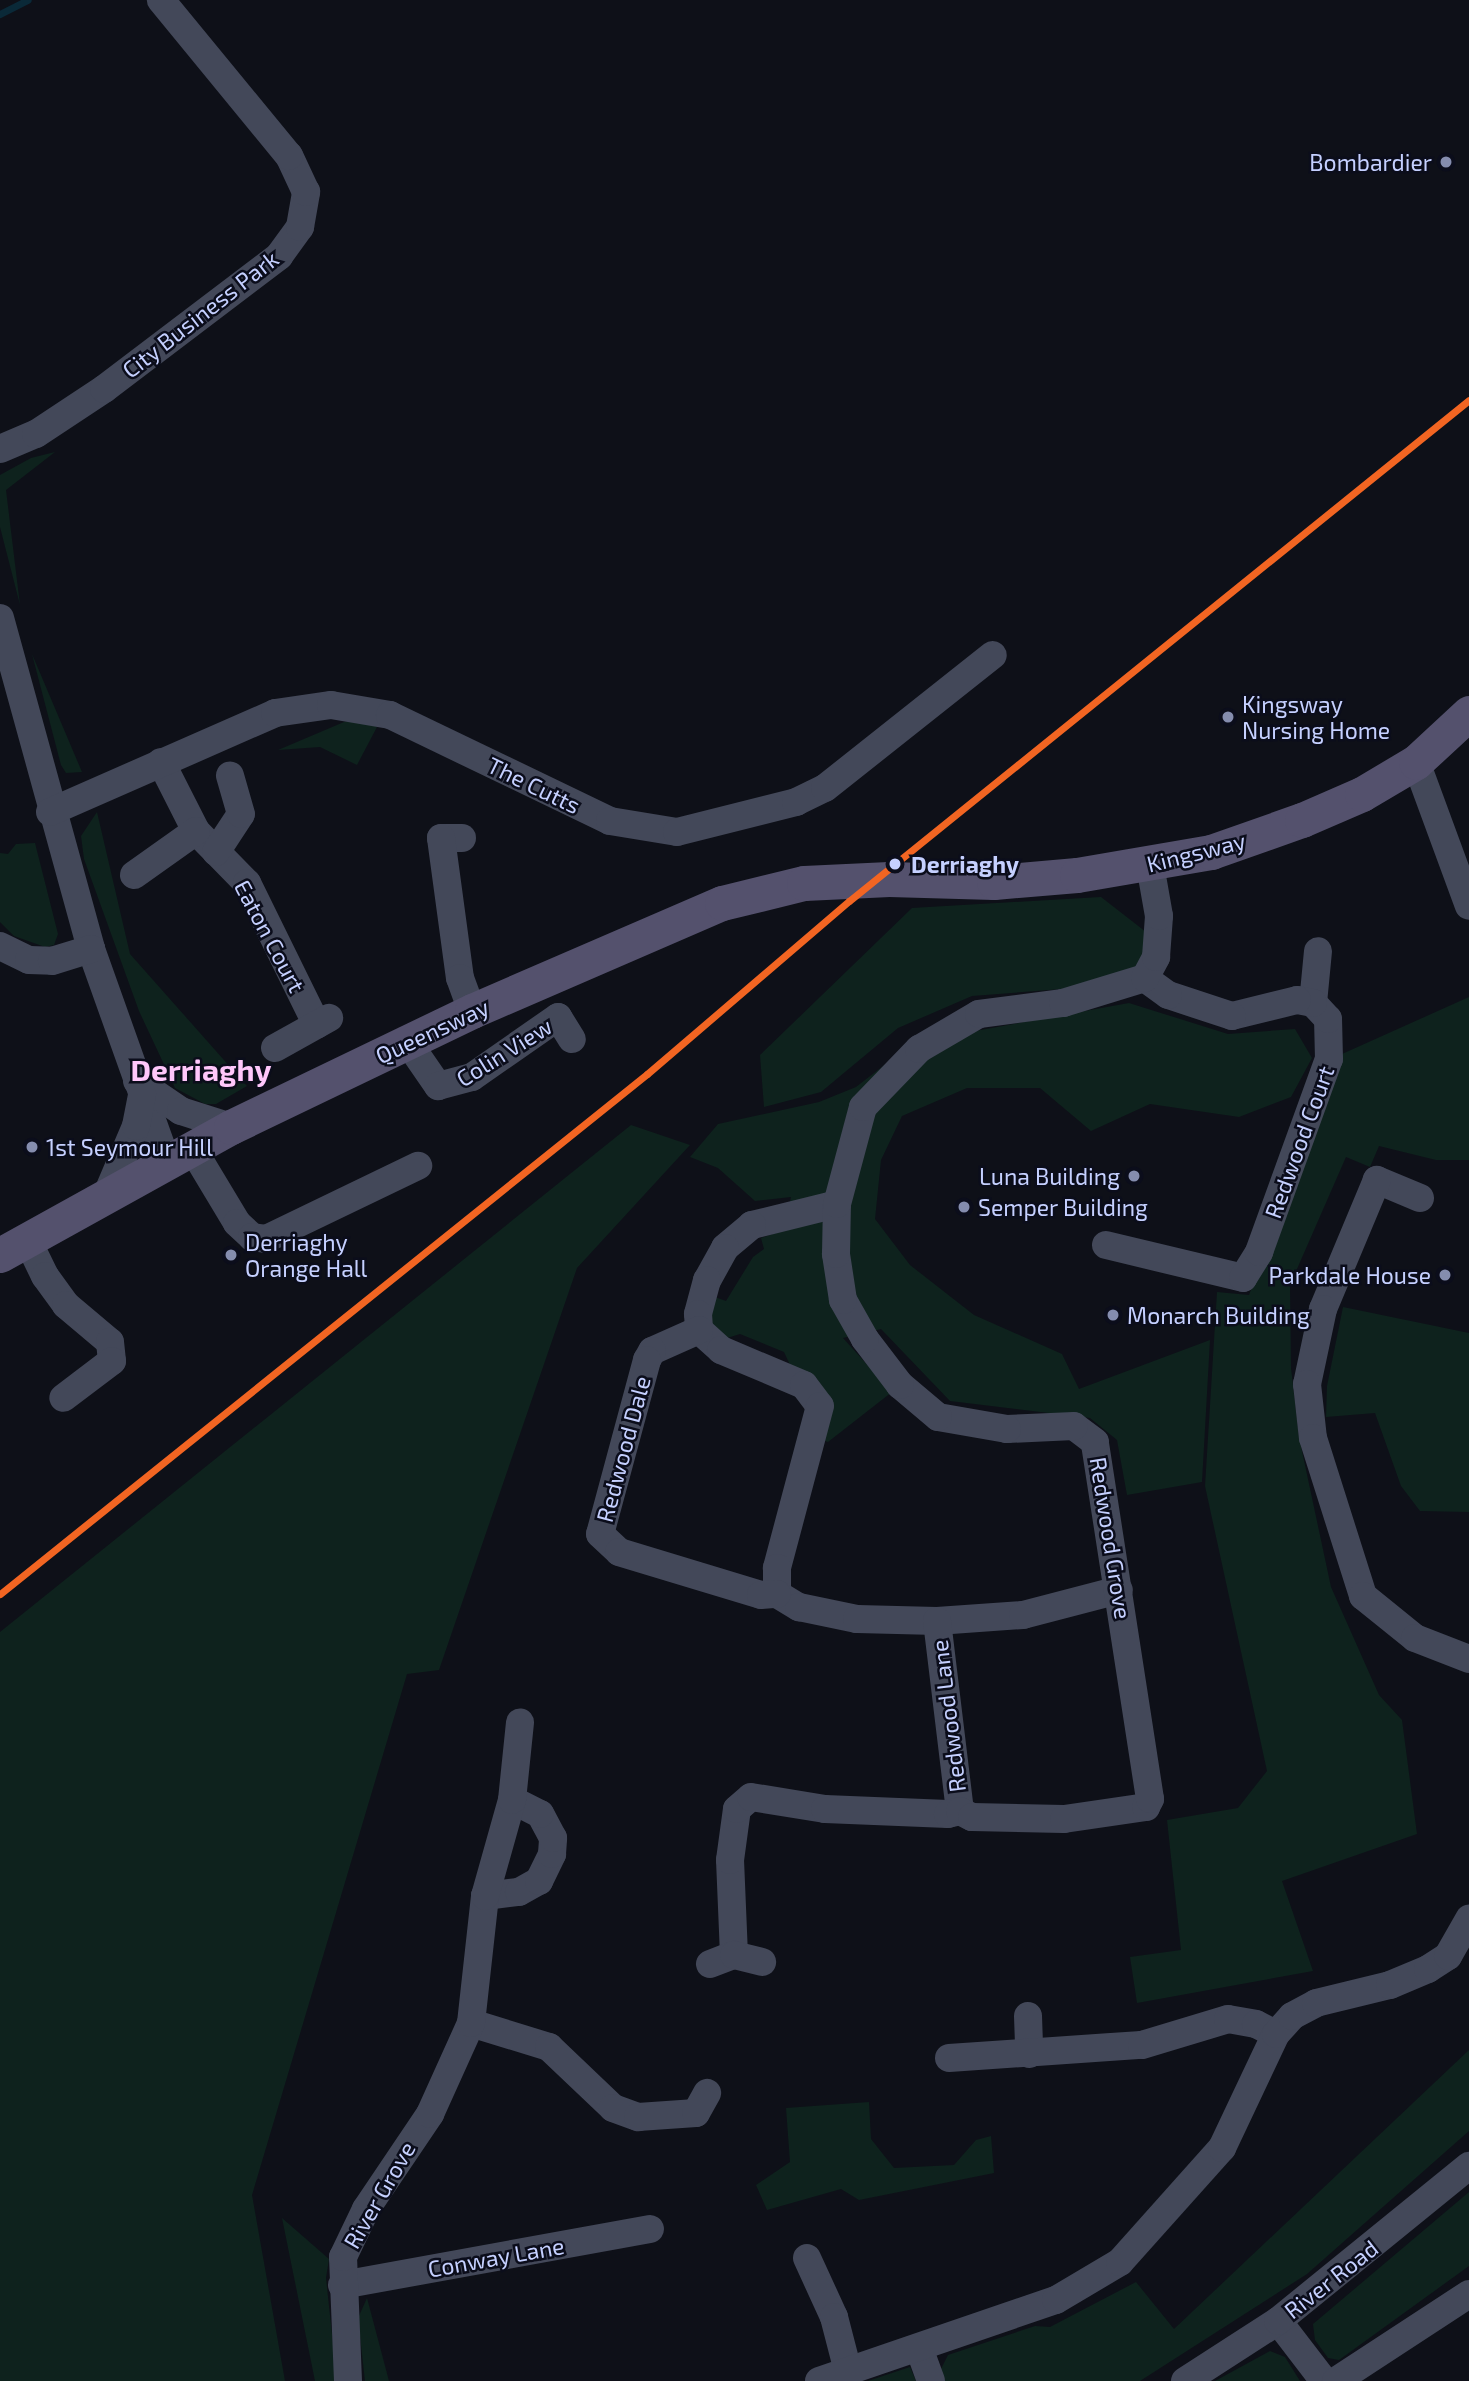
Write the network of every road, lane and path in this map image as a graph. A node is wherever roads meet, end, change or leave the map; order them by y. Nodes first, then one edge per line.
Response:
1 (161, 0) edge
2 (0, 449) edge
3 (0, 618) edge
4 (993, 655) dead end
5 (1469, 713) edge
6 (161, 762) junction
7 (1416, 762) junction
8 (230, 776) dead end
9 (50, 812) junction
10 (196, 831) junction
11 (462, 838) dead end
12 (216, 852) junction
13 (1150, 865) junction
14 (134, 874) dead end
15 (889, 879) joint
16 (1469, 906) edge
17 (0, 946) edge
18 (91, 949) junction
19 (1318, 951) dead end
20 (1145, 978) junction
21 (1313, 1003) junction
22 (472, 1011) junction
23 (572, 1039) dead end
24 (407, 1041) junction
25 (275, 1048) dead end
26 (139, 1088) junction
27 (230, 1127) junction
28 (179, 1155) junction
29 (418, 1166) dead end
30 (108, 1192) junction
31 (1420, 1198) dead end
32 (837, 1204) junction
33 (1106, 1245) dead end
34 (14, 1247) edge
35 (699, 1331) junction
36 (63, 1398) dead end
37 (1119, 1590) junction
38 (777, 1594) junction
39 (937, 1621) junction
40 (1469, 1660) edge
41 (520, 1722) dead end
42 (512, 1800) junction
43 (961, 1811) junction
44 (485, 1896) junction
45 (1469, 1919) edge
46 (762, 1962) dead end
47 (1028, 2016) dead end
48 (471, 2023) junction
49 (1276, 2034) junction
50 (1030, 2054) junction
51 (949, 2058) dead end
52 (707, 2093) dead end
53 (1469, 2166) edge
54 (650, 2229) dead end
55 (807, 2258) dead end
56 (342, 2285) junction
57 (1469, 2294) edge
58 (1278, 2321) junction
59 (919, 2348) junction
60 (848, 2371) junction
61 (348, 2381) edge
62 (819, 2381) edge
63 (931, 2381) edge
64 (1185, 2381) edge
65 (1324, 2381) edge
66 (1336, 2381) edge

1 - 2 street, City Business Park
3 - 9 street
4 - 6 street, The Cutts
5 - 7 main road, Kingsway
6 - 9 street, The Cutts
6 - 10 street, Eaton Court
7 - 13 main road, Kingsway
7 - 16 street
8 - 12 street
9 - 18 street
10 - 12 street, Eaton Court
10 - 14 street
11 - 22 street
12 - 25 street, Eaton Court
13 - 15 main road, Kingsway
13 - 20 street
15 - 22 main road, Queensway
17 - 18 street
18 - 26 street
19 - 21 street
20 - 21 street
20 - 32 street, Redwood Grove
21 - 33 street, Redwood Court
22 - 24 main road, Queensway
23 - 24 street, Colin View
24 - 27 main road, Queensway
26 - 27 street
26 - 28 street
26 - 30 street
27 - 28 main road, Queensway
28 - 29 street
28 - 30 main road, Queensway
30 - 34 main road, Queensway
31 - 40 street
32 - 35 street
32 - 37 street, Redwood Grove
34 - 36 street
35 - 38 street
35 - 38 street, Redwood Dale
37 - 39 street, Redwood Dale
37 - 43 street, Redwood Grove
38 - 39 street, Redwood Dale
39 - 43 street, Redwood Lane
41 - 42 street, River Grove
42 - 44 street, River Grove
42 - 44 street
43 - 46 street, Redwood Grove
44 - 48 street, River Grove
45 - 49 street
47 - 50 street
48 - 52 street
48 - 56 street, River Grove
49 - 50 street
49 - 59 street
50 - 51 street
53 - 58 street, River Road
54 - 56 street, Conway Lane
55 - 60 street
56 - 61 street, River Grove
57 - 66 street
58 - 64 street, River Road
58 - 65 street
59 - 60 street
59 - 63 street
60 - 62 street

